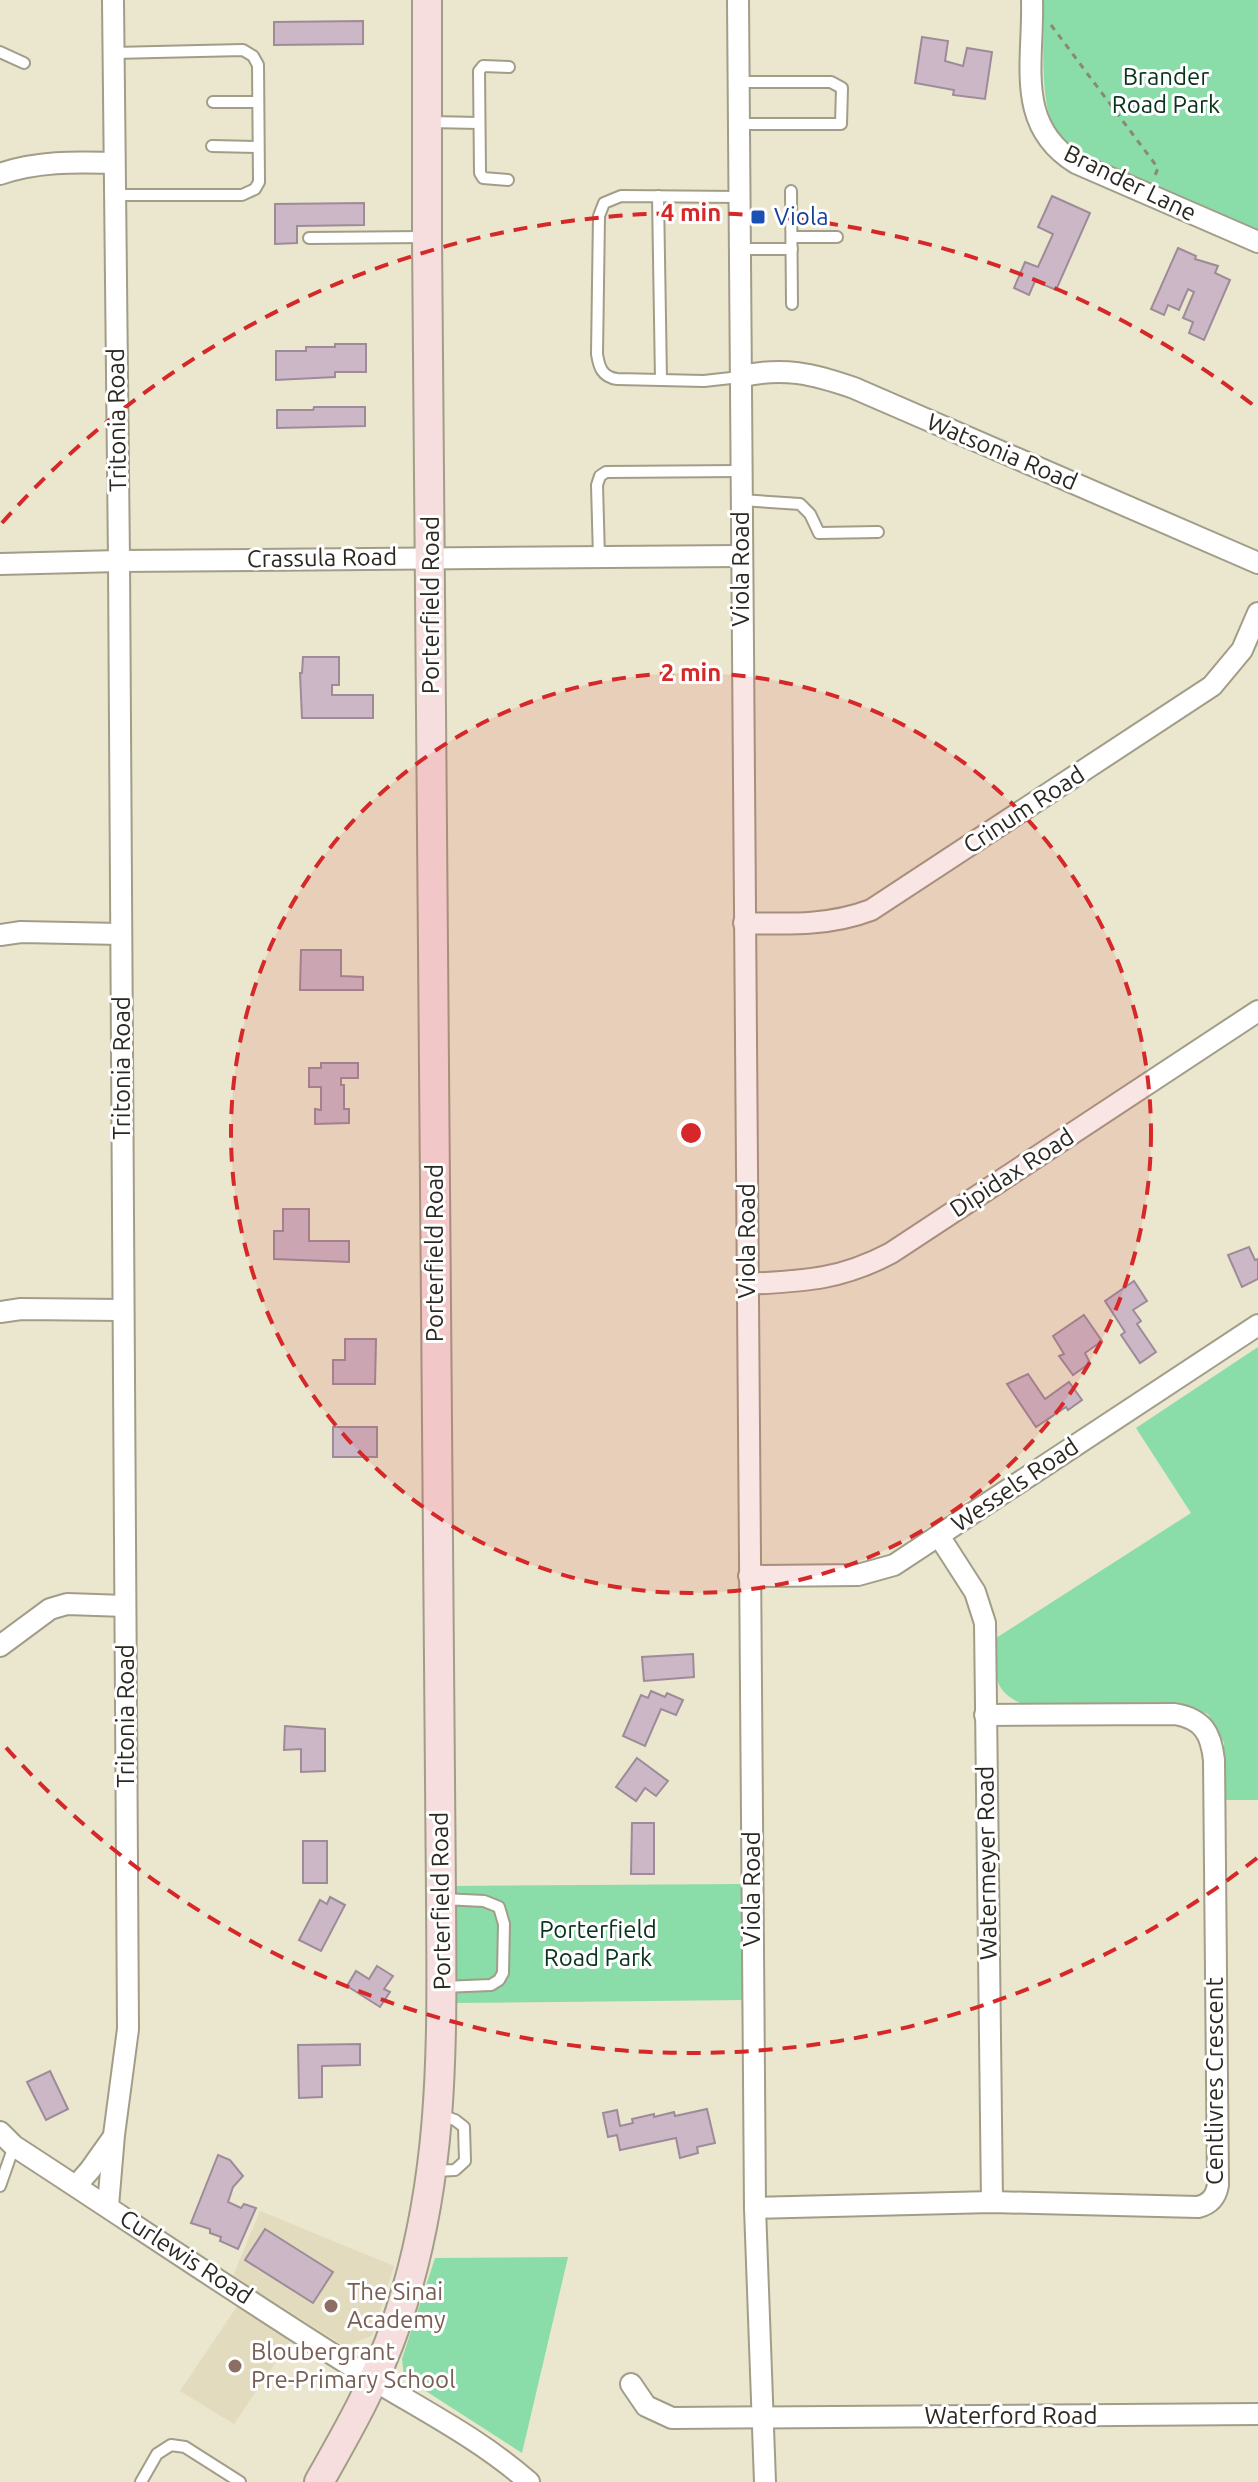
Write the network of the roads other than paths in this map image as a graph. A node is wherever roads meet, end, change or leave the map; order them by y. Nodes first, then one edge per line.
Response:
1 (113, 0) edge
2 (427, 0) edge
3 (738, 0) edge
4 (1032, 0) edge
5 (0, 52) edge
6 (113, 53) junction
7 (24, 63) dead end
8 (509, 67) dead end
9 (739, 82) junction
10 (213, 102) dead end
11 (258, 102) junction
12 (428, 122) junction
13 (479, 123) junction
14 (740, 124) junction
15 (212, 146) dead end
16 (258, 147) junction
17 (114, 163) junction
18 (0, 174) edge
19 (508, 180) dead end
20 (791, 191) dead end
21 (115, 195) junction
22 (658, 196) junction
23 (740, 197) junction
24 (427, 237) junction
25 (792, 237) junction
26 (837, 237) dead end
27 (309, 238) dead end
28 (1258, 242) edge
29 (741, 249) junction
30 (792, 249) junction
31 (792, 304) dead end
32 (740, 377) junction
33 (661, 380) junction
34 (740, 471) junction
35 (741, 500) junction
36 (878, 532) dead end
37 (741, 556) junction
38 (431, 557) junction
39 (599, 557) junction
40 (119, 561) junction
41 (1258, 563) edge
42 (0, 564) edge
43 (1258, 613) edge
44 (744, 923) junction
45 (121, 934) junction
46 (0, 935) edge
47 (1258, 1011) edge
48 (747, 1284) junction
49 (122, 1310) junction
50 (0, 1312) edge
51 (1258, 1325) edge
52 (939, 1536) junction
53 (749, 1576) junction
54 (125, 1606) junction
55 (0, 1646) edge
56 (985, 1715) junction
57 (441, 1899) junction
58 (442, 1987) junction
59 (114, 2135) junction
60 (7, 2139) edge
61 (0, 2186) edge
62 (76, 2186) junction
63 (992, 2202) junction
64 (108, 2206) junction
65 (755, 2208) junction
66 (374, 2380) junction
67 (631, 2384) dead end
68 (1258, 2414) edge
69 (764, 2418) junction
70 (141, 2482) edge
71 (240, 2482) edge
72 (319, 2482) edge
73 (529, 2482) edge
74 (765, 2482) edge

1 - 6 street, Tritonia Road
2 - 12 street, Porterfield Road
3 - 9 street, Viola Road
4 - 28 street, Brander Lane
5 - 7 lane
6 - 11 lane
6 - 17 street, Tritonia Road
8 - 13 lane
9 - 14 street, Viola Road
9 - 14 lane
10 - 11 lane
11 - 16 lane
12 - 13 lane
12 - 24 street, Porterfield Road
13 - 19 lane
14 - 23 street, Viola Road
15 - 16 lane
16 - 21 lane
17 - 18 street
17 - 21 street, Tritonia Road
20 - 25 lane
21 - 40 street, Tritonia Road
22 - 23 lane
22 - 33 lane
22 - 33 lane
23 - 29 street, Viola Road
24 - 27 lane
24 - 38 street, Porterfield Road
25 - 26 lane
25 - 30 lane
29 - 30 lane
29 - 32 street, Viola Road
30 - 31 lane
32 - 33 lane
32 - 34 street, Viola Road
32 - 41 street, Watsonia Road
34 - 35 street, Viola Road
34 - 39 lane
35 - 36 lane
35 - 37 street, Viola Road
37 - 39 street, Crassula Road
37 - 44 street, Viola Road
38 - 39 street, Crassula Road
38 - 40 street, Crassula Road
38 - 57 street, Porterfield Road
40 - 42 street, Crassula Road
40 - 45 street, Tritonia Road
43 - 44 street, Crinum Road
44 - 48 street, Viola Road
45 - 46 street
45 - 49 street, Tritonia Road
47 - 48 street, Dipidax Road
48 - 53 street, Viola Road
49 - 50 street
49 - 54 street, Tritonia Road
51 - 52 street, Wessels Road
52 - 53 street, Wessels Road
52 - 56 street, Watermeyer Road
53 - 65 street, Viola Road
54 - 55 street
54 - 59 street, Tritonia Road
56 - 63 street, Watermeyer Road
56 - 63 street, Centlivres Crescent
57 - 58 street, Porterfield Road
57 - 58 lane
58 - 66 street, Porterfield Road
59 - 62 street, Tritonia Road
59 - 64 street, Tritonia Road
60 - 61 lane
60 - 62 street, Curlewis Road
62 - 64 street, Curlewis Road
63 - 65 street, Centlivres Crescent
64 - 66 street, Curlewis Road
65 - 69 street, Viola Road
66 - 72 street, Porterfield Road
66 - 73 street, Curlewis Road
67 - 69 street, Waterford Road
68 - 69 street, Waterford Road
69 - 74 street, Viola Road
70 - 71 lane

